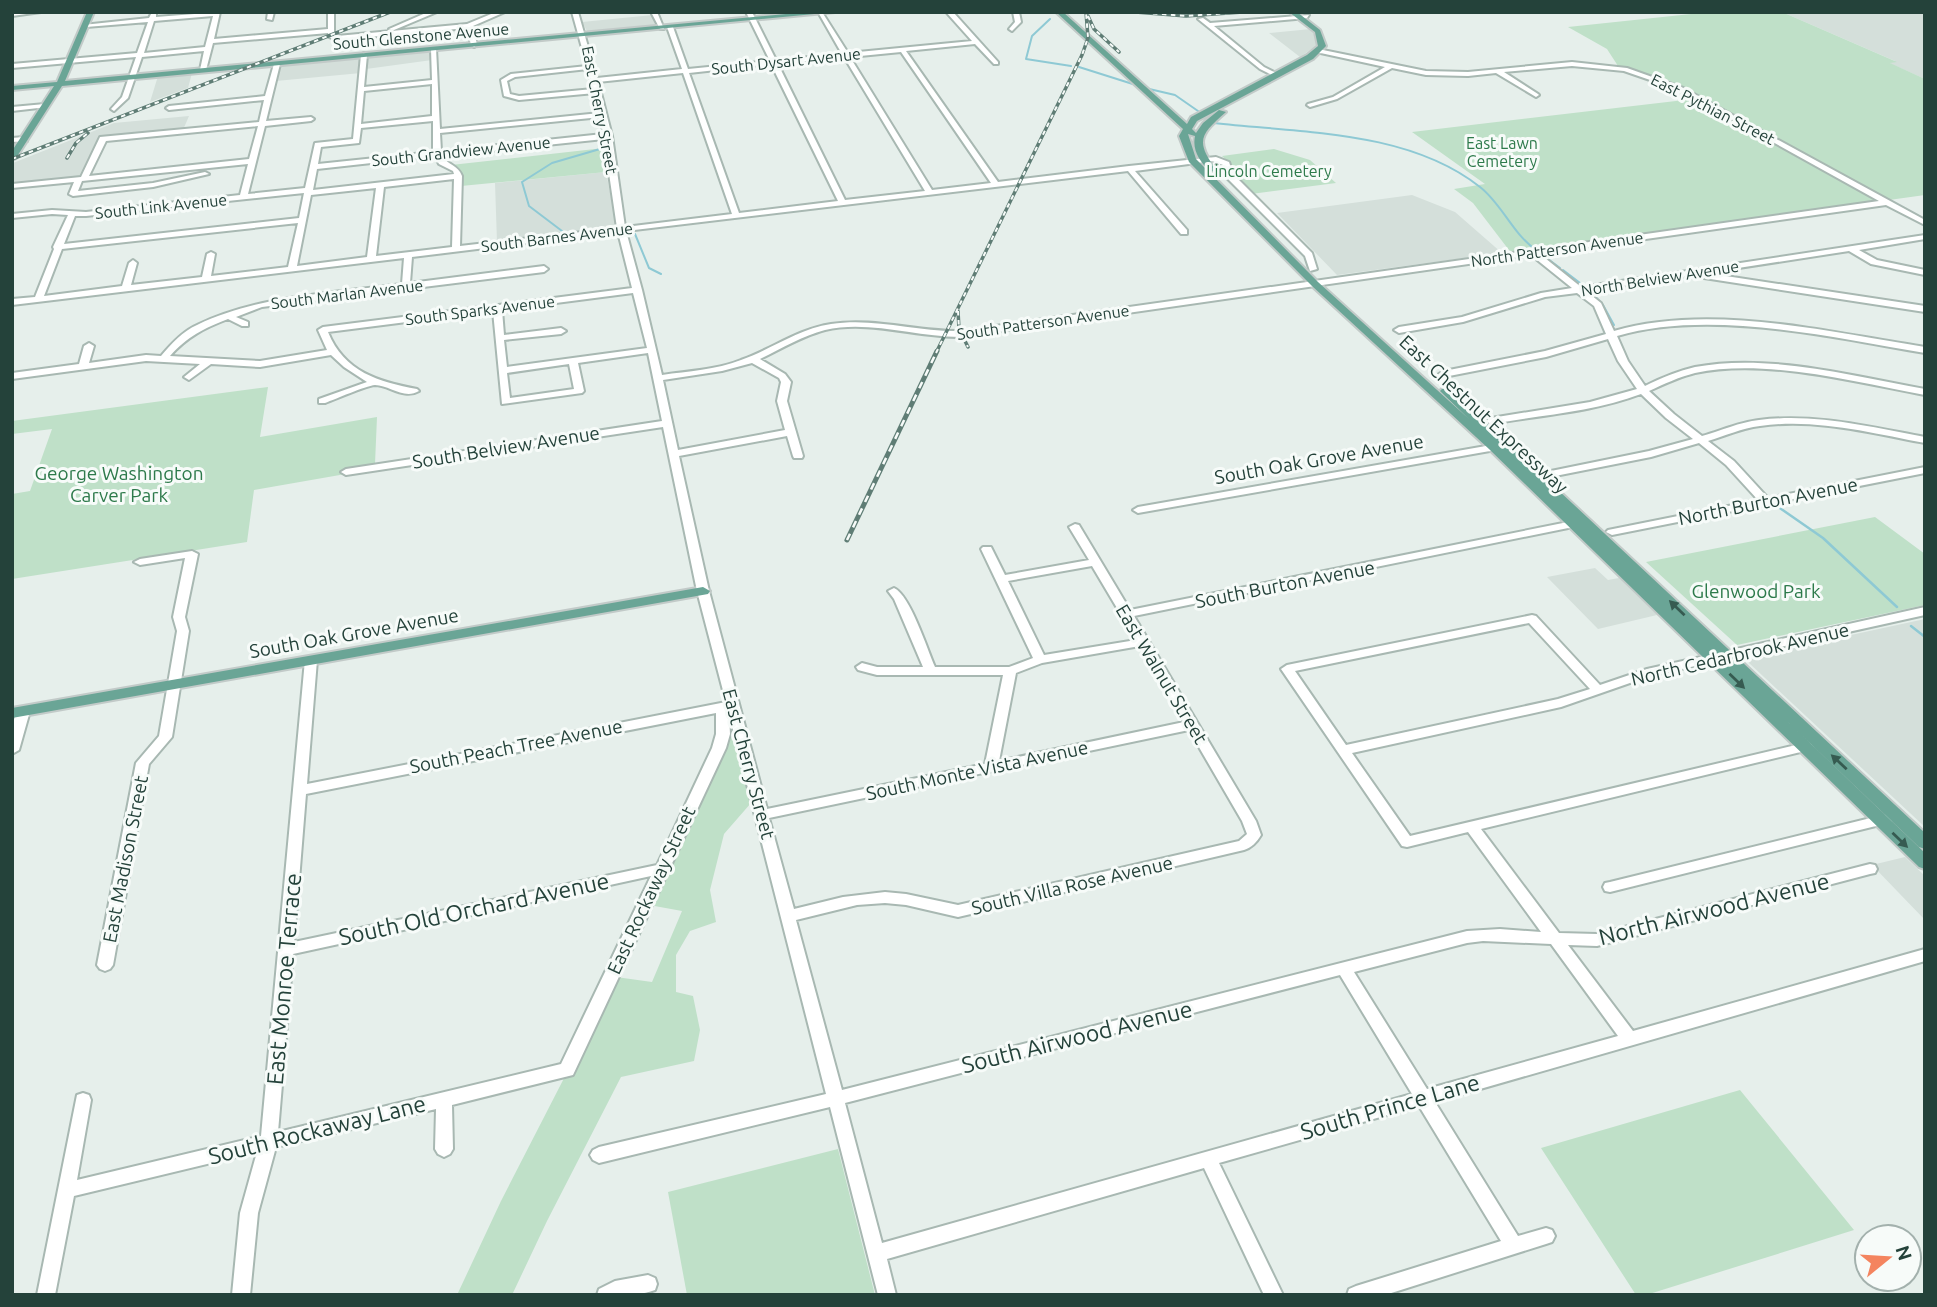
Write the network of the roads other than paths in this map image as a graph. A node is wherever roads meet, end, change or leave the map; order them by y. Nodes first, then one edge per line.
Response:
1 (38, 12) edge
2 (91, 12) edge
3 (331, 12) edge
4 (434, 12) edge
5 (502, 12) edge
6 (575, 12) edge
7 (654, 12) edge
8 (832, 12) edge
9 (949, 12) edge
10 (1016, 12) edge
11 (1059, 12) edge
12 (216, 13) edge
13 (817, 13) edge
14 (1300, 14) edge
15 (12, 15) edge
16 (152, 16) edge
17 (751, 16) edge
18 (1201, 19) dead end
19 (1208, 24) junction
20 (86, 25) junction
21 (470, 26) junction
22 (666, 28) junction
23 (1012, 29) dead end
24 (332, 34) junction
25 (380, 34) junction
26 (584, 35) junction
27 (976, 42) junction
28 (209, 45) junction
29 (474, 46) junction
30 (434, 49) junction
31 (902, 50) junction
32 (1322, 52) junction
33 (364, 55) junction
34 (847, 55) junction
35 (139, 56) junction
36 (70, 62) junction
37 (775, 62) junction
38 (996, 63) dead end
39 (277, 64) junction
40 (12, 66) edge
41 (1390, 66) junction
42 (592, 67) junction
43 (203, 70) junction
44 (684, 71) junction
45 (1497, 71) junction
46 (1276, 75) junction
47 (132, 77) junction
48 (596, 80) junction
49 (435, 82) junction
50 (60, 83) junction
51 (12, 88) edge
52 (362, 89) junction
53 (598, 91) junction
54 (1536, 95) dead end
55 (268, 98) junction
56 (1310, 104) dead end
57 (45, 106) junction
58 (169, 108) dead end
59 (12, 109) edge
60 (114, 109) dead end
61 (604, 115) junction
62 (437, 118) junction
63 (1172, 118) junction
64 (311, 119) dead end
65 (1194, 119) junction
66 (261, 124) junction
67 (358, 126) junction
68 (437, 131) junction
69 (1185, 132) junction
70 (608, 136) junction
71 (24, 139) junction
72 (103, 139) joint
73 (12, 140) edge
74 (1198, 141) junction
75 (437, 154) junction
76 (12, 159) edge
77 (1197, 160) junction
78 (250, 165) junction
79 (314, 167) junction
80 (1129, 168) junction
81 (1101, 171) joint
82 (458, 176) junction
83 (81, 179) junction
84 (995, 184) junction
85 (380, 185) junction
86 (12, 186) edge
87 (309, 191) junction
88 (929, 192) junction
89 (243, 197) junction
90 (842, 202) junction
91 (1887, 202) junction
92 (619, 209) joint
93 (72, 214) junction
94 (736, 215) junction
95 (12, 216) edge
96 (303, 220) junction
97 (1925, 223) edge
98 (623, 229) junction
99 (1184, 232) dead end
100 (1925, 237) edge
101 (57, 247) junction
102 (1852, 248) junction
103 (456, 249) junction
104 (1534, 253) junction
105 (211, 254) dead end
106 (408, 255) junction
107 (371, 259) junction
108 (133, 263) dead end
109 (292, 268) junction
110 (544, 269) dead end
111 (1690, 273) junction
112 (1925, 273) edge
113 (206, 279) junction
114 (1320, 283) junction
115 (406, 286) junction
116 (126, 288) junction
117 (1583, 289) junction
118 (638, 290) junction
119 (1228, 296) joint
120 (38, 299) junction
121 (12, 302) edge
122 (497, 307) junction
123 (1925, 309) edge
124 (228, 316) junction
125 (245, 324) dead end
126 (1398, 330) dead end
127 (561, 331) dead end
128 (1613, 332) junction
129 (501, 338) junction
130 (89, 346) dead end
131 (1925, 349) edge
132 (652, 350) junction
133 (332, 352) junction
134 (165, 357) junction
135 (753, 359) junction
136 (209, 361) junction
137 (573, 362) junction
138 (83, 366) junction
139 (502, 371) junction
140 (1444, 374) dead end
141 (12, 376) edge
142 (189, 377) dead end
143 (658, 378) junction
144 (375, 382) junction
145 (1643, 390) junction
146 (414, 391) dead end
147 (1925, 392) edge
148 (322, 401) dead end
149 (1491, 421) dead end
150 (667, 423) junction
151 (790, 432) junction
152 (1701, 440) junction
153 (1925, 440) edge
154 (1500, 446) junction
155 (674, 454) junction
156 (799, 456) dead end
157 (1925, 470) edge
158 (346, 471) dead end
159 (1550, 474) dead end
160 (1766, 502) junction
161 (1138, 510) dead end
162 (1581, 523) junction
163 (1075, 527) dead end
164 (1612, 532) dead end
165 (987, 549) dead end
166 (192, 554) joint
167 (140, 562) dead end
168 (1096, 562) junction
169 (1002, 579) junction
170 (703, 591) junction
171 (894, 591) dead end
172 (1925, 611) edge
173 (1127, 614) junction
174 (1143, 642) junction
175 (1720, 657) junction
176 (310, 660) junction
177 (1040, 660) junction
178 (862, 667) dead end
179 (930, 670) junction
180 (1010, 671) junction
181 (174, 684) junction
182 (1599, 691) junction
183 (727, 706) junction
184 (18, 712) edge
185 (1192, 725) junction
186 (1812, 745) junction
187 (12, 750) edge
188 (1343, 750) junction
189 (991, 767) junction
190 (300, 790) junction
191 (762, 815) junction
192 (1898, 817) junction
193 (1880, 820) junction
194 (1250, 821) joint
195 (1472, 827) junction
196 (1925, 843) edge
197 (1925, 863) edge
198 (1870, 869) dead end
199 (661, 870) junction
200 (1610, 887) dead end
201 (789, 916) junction
202 (1556, 941) junction
203 (287, 949) junction
204 (1925, 955) edge
205 (1904, 962) joint
206 (105, 965) dead end
207 (1345, 970) junction
208 (1629, 1038) junction
209 (567, 1070) joint
210 (838, 1098) junction
211 (1421, 1098) junction
212 (444, 1100) junction
213 (83, 1101) dead end
214 (269, 1141) junction
215 (444, 1149) dead end
216 (599, 1155) dead end
217 (1208, 1159) junction
218 (67, 1190) junction
219 (1546, 1236) dead end
220 (1514, 1246) junction
221 (877, 1253) junction
222 (648, 1284) dead end
223 (46, 1295) edge
224 (241, 1295) edge
225 (606, 1295) edge
226 (887, 1295) edge
227 (1274, 1295) edge
228 (1356, 1295) edge

1 - 15 street
2 - 20 main road
3 - 24 street
4 - 25 street
5 - 21 street
6 - 26 street, East Cherry Street
7 - 22 street
8 - 13 main road, South Glenstone Avenue
9 - 27 street
10 - 23 street
11 - 63 main road
12 - 16 street
12 - 28 street
13 - 17 main road, South Glenstone Avenue
13 - 34 street
14 - 19 street
14 - 32 main road
14 - 32 main road
16 - 20 street
16 - 35 street
17 - 22 main road, South Glenstone Avenue
17 - 37 street
18 - 19 street
19 - 46 street
20 - 36 main road
21 - 25 street
21 - 29 street
22 - 26 main road, South Glenstone Avenue
22 - 44 street
24 - 25 street
24 - 28 street
26 - 29 main road, South Glenstone Avenue
26 - 42 street, East Cherry Street
27 - 31 street, South Dysart Avenue
27 - 38 street
28 - 35 street
28 - 43 street
29 - 30 main road, South Glenstone Avenue
30 - 33 main road, South Glenstone Avenue
30 - 49 street
31 - 34 street, South Dysart Avenue
31 - 84 street
32 - 41 street, East Pythian Street
32 - 46 main road
32 - 74 main road
33 - 39 main road, South Glenstone Avenue
33 - 52 street
34 - 37 street, South Dysart Avenue
34 - 88 street
35 - 36 street
35 - 47 street
36 - 40 street
36 - 50 main road
37 - 44 street, South Dysart Avenue
37 - 90 street
39 - 43 main road, South Glenstone Avenue
39 - 55 street
41 - 45 street, East Pythian Street
41 - 56 street
42 - 48 street, East Cherry Street
42 - 53 street
43 - 47 main road, South Glenstone Avenue
44 - 48 street, South Dysart Avenue
44 - 94 street
45 - 54 street
45 - 91 street, East Pythian Street
46 - 65 main road
47 - 50 main road, South Glenstone Avenue
47 - 60 street
48 - 53 street, East Cherry Street
49 - 52 street
49 - 62 street
50 - 51 main road, South Glenstone Avenue
50 - 57 main road
52 - 67 street
53 - 61 street, East Cherry Street
55 - 58 street
55 - 66 street
57 - 59 street
57 - 71 main road
61 - 68 street
61 - 70 street, East Cherry Street
62 - 67 street
62 - 68 street
63 - 65 main road
63 - 69 main road
64 - 66 street
65 - 69 main road
66 - 72 street
66 - 78 street
67 - 79 street
68 - 75 street
69 - 74 main road
69 - 77 main road, East Chestnut Expressway
70 - 75 street, South Grandview Avenue
70 - 92 street, East Cherry Street
71 - 73 street
71 - 76 main road
72 - 83 street
74 - 77 main road
75 - 79 street, South Grandview Avenue
75 - 82 street
77 - 80 street
77 - 114 main road, East Chestnut Expressway
77 - 114 main road, East Chestnut Expressway
78 - 83 street
78 - 83 street
78 - 89 street
79 - 87 street
80 - 81 street
80 - 99 street
81 - 84 street, South Barnes Avenue
82 - 85 street, South Link Avenue
82 - 103 street
83 - 86 street
84 - 88 street, South Barnes Avenue
85 - 87 street, South Link Avenue
85 - 107 street
87 - 89 street, South Link Avenue
87 - 96 street
88 - 90 street, South Barnes Avenue
89 - 93 street, South Link Avenue
90 - 94 street, South Barnes Avenue
91 - 97 street, East Pythian Street
91 - 104 street, North Patterson Avenue
92 - 98 street, East Cherry Street
93 - 95 street, South Link Avenue
93 - 101 street
94 - 98 street, South Barnes Avenue
96 - 101 street
96 - 109 street
98 - 103 street, South Barnes Avenue
98 - 118 street, East Cherry Street
100 - 102 street, North Belview Avenue
101 - 120 street
102 - 111 street, North Belview Avenue
102 - 112 street
103 - 106 street, South Barnes Avenue
104 - 114 street, North Patterson Avenue
104 - 117 street
105 - 113 street
106 - 107 street, South Barnes Avenue
106 - 115 street
107 - 109 street, South Barnes Avenue
108 - 116 street
109 - 113 street, South Barnes Avenue
110 - 115 street, South Marlan Avenue
111 - 117 street, North Belview Avenue
111 - 123 street
113 - 116 street, South Barnes Avenue
114 - 119 street, North Patterson Avenue
114 - 154 main road, East Chestnut Expressway
115 - 124 street, South Marlan Avenue
116 - 120 street, South Barnes Avenue
117 - 126 street, North Belview Avenue
117 - 128 street
118 - 122 street, South Sparks Avenue
118 - 132 street, East Cherry Street
119 - 135 street, South Patterson Avenue
120 - 121 street, South Barnes Avenue
122 - 129 street
122 - 133 street, South Sparks Avenue
124 - 125 street
124 - 134 street, South Marlan Avenue
127 - 129 street
128 - 131 street
128 - 140 street
128 - 145 street
129 - 139 street
130 - 138 street
132 - 137 street
132 - 143 street, East Cherry Street
133 - 136 street
133 - 144 street
134 - 136 street
134 - 138 street
135 - 143 street, South Patterson Avenue
135 - 151 street
136 - 142 street
137 - 139 street
137 - 139 street
138 - 141 street
143 - 150 street, East Cherry Street
144 - 146 street
144 - 148 street
145 - 147 street
145 - 149 street
145 - 152 street
150 - 155 street, East Cherry Street
150 - 158 street, South Belview Avenue
151 - 155 street
151 - 156 street
152 - 153 street
152 - 159 street
152 - 160 street
154 - 161 street, South Oak Grove Avenue
154 - 162 main road, East Chestnut Expressway
155 - 170 street, East Cherry Street
157 - 160 street, North Burton Avenue
160 - 164 street, North Burton Avenue
162 - 173 street, South Burton Avenue
162 - 175 main road, East Chestnut Expressway
163 - 168 street, East Walnut Street
165 - 169 street
166 - 167 street
166 - 181 street, East Madison Street
168 - 169 street
168 - 173 street, East Walnut Street
169 - 177 street
170 - 176 main road, South Oak Grove Avenue
170 - 183 street, East Cherry Street
171 - 179 street
172 - 175 street, North Cedarbrook Avenue
173 - 174 street, East Walnut Street
174 - 177 street
174 - 185 street, East Walnut Street
175 - 182 street, North Cedarbrook Avenue
175 - 186 main road, East Chestnut Expressway
176 - 181 main road, South Oak Grove Avenue
176 - 190 street, East Monroe Terrace
177 - 180 street
178 - 179 street
179 - 180 street
180 - 189 street
181 - 184 main road, South Oak Grove Avenue
181 - 206 street, East Madison Street
182 - 188 street, North Cedarbrook Avenue
182 - 188 street
183 - 190 street, South Peach Tree Avenue
183 - 191 street, East Cherry Street
183 - 199 street, East Rockaway Street
184 - 187 street
185 - 189 street, South Monte Vista Avenue
185 - 194 street, East Walnut Street
192 -> 186 main road, East Chestnut Expressway
186 - 193 main road, East Chestnut Expressway
186 - 195 street
188 - 195 street
189 - 191 street, South Monte Vista Avenue
190 - 203 street, East Monroe Terrace
191 - 201 street, East Cherry Street
192 - 193 street
192 - 196 main road, East Chestnut Expressway
193 -> 197 main road, East Chestnut Expressway
193 - 200 street
194 - 201 street, South Villa Rose Avenue
195 - 202 street
198 - 202 street, North Airwood Avenue
199 - 203 street, South Old Orchard Avenue
199 - 209 street, East Rockaway Street
201 - 210 street, East Cherry Street
202 - 207 street, South Airwood Avenue
202 - 208 street
203 - 214 street, East Monroe Terrace
204 - 205 street
205 - 208 street, South Prince Lane
207 - 210 street, South Airwood Avenue
207 - 211 street
208 - 211 street, South Prince Lane
209 - 212 street, South Rockaway Lane
210 - 216 street, South Airwood Avenue
210 - 221 street, East Cherry Street
211 - 217 street, South Prince Lane
211 - 220 street
212 - 214 street, South Rockaway Lane
212 - 215 street
213 - 218 street
214 - 218 street, South Rockaway Lane
214 - 224 street, East Monroe Terrace
217 - 221 street, South Prince Lane
217 - 227 street
218 - 223 street
219 - 220 street
220 - 228 street
221 - 226 street, East Cherry Street
222 - 225 street

